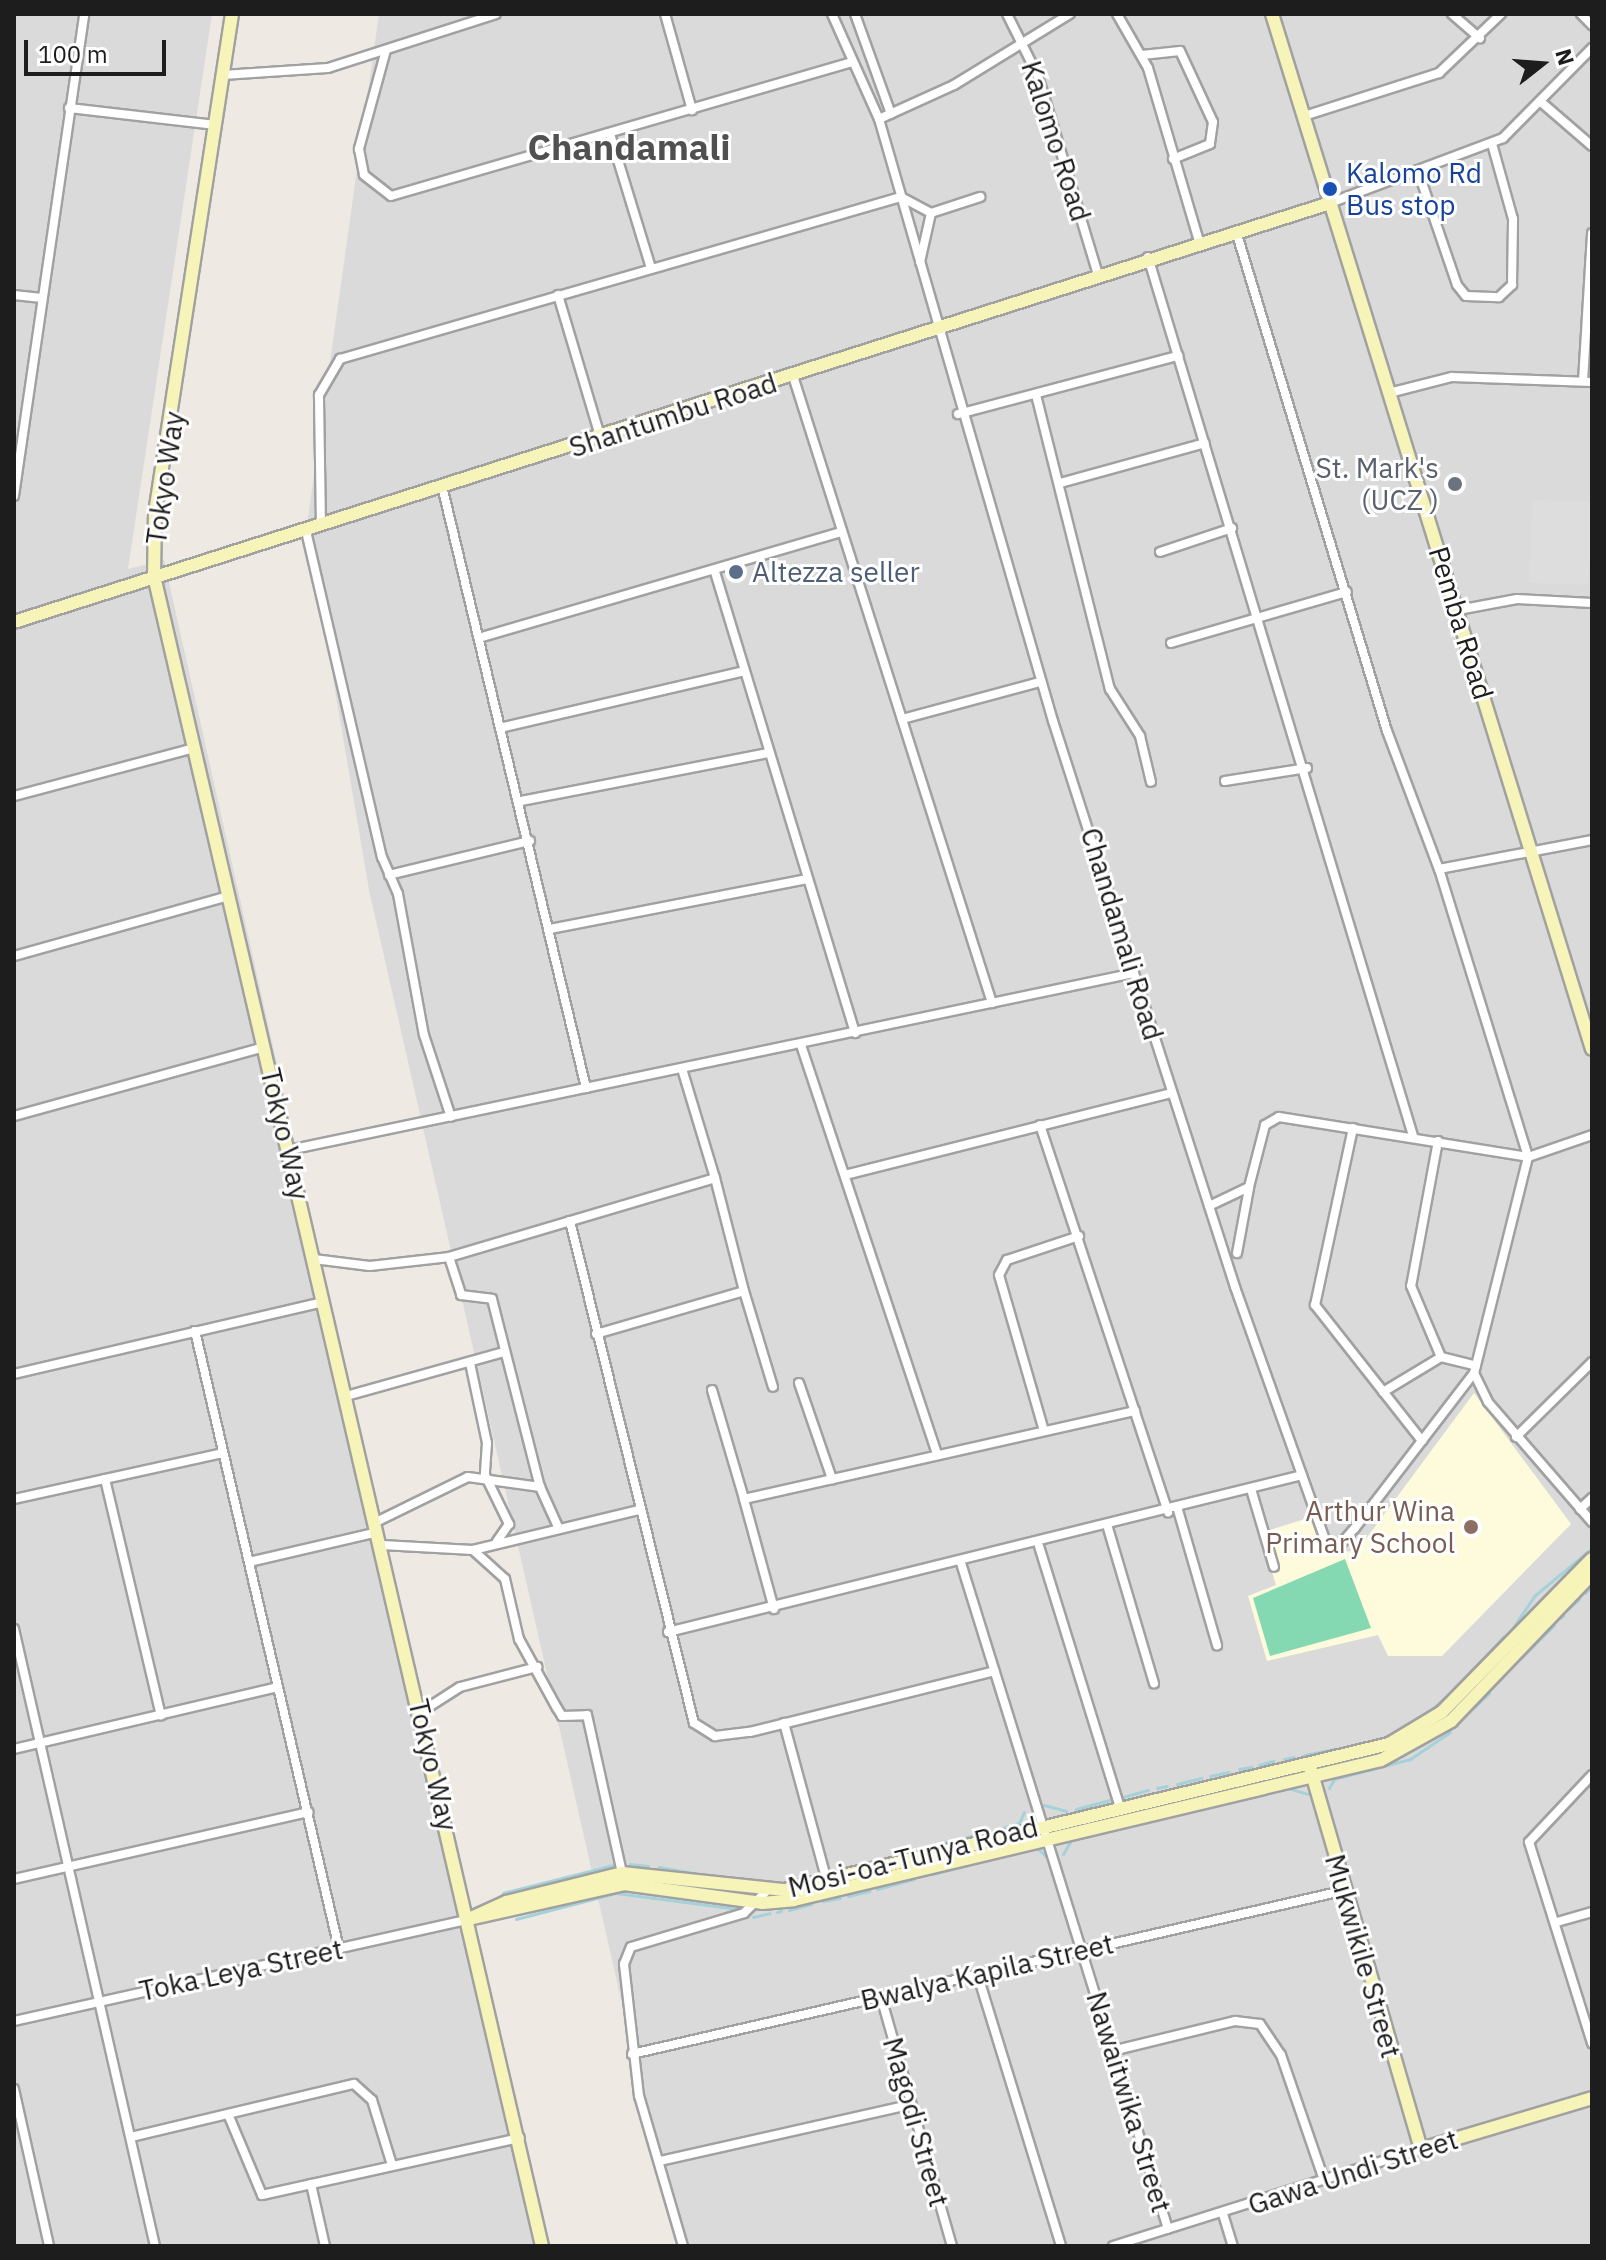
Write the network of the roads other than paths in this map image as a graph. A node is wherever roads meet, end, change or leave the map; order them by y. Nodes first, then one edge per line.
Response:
1 (84, 14) edge
2 (232, 14) edge
3 (496, 14) edge
4 (665, 14) edge
5 (832, 14) edge
6 (855, 14) edge
7 (1007, 14) edge
8 (1070, 14) edge
9 (1117, 14) edge
10 (1272, 14) edge
11 (1452, 14) edge
12 (1501, 14) edge
13 (1581, 14) edge
14 (1592, 25) edge
15 (1480, 38) junction
16 (1024, 43) junction
17 (1592, 48) edge
18 (386, 50) junction
19 (1142, 55) junction
20 (850, 63) junction
21 (223, 75) junction
22 (1541, 102) junction
23 (69, 108) junction
24 (692, 110) junction
25 (891, 114) junction
26 (1304, 116) junction
27 (879, 119) junction
28 (216, 125) junction
29 (610, 134) junction
30 (1492, 144) junction
31 (1592, 146) edge
32 (1173, 159) junction
33 (1418, 171) junction
34 (901, 197) junction
35 (980, 197) dead end
36 (1330, 203) junction
37 (931, 213) junction
38 (1236, 231) junction
39 (1592, 233) edge
40 (1199, 241) junction
41 (1148, 256) junction
42 (920, 262) junction
43 (651, 268) junction
44 (1097, 272) junction
45 (14, 295) edge
46 (558, 295) junction
47 (42, 298) junction
48 (934, 327) junction
49 (1178, 356) junction
50 (793, 376) junction
51 (1587, 382) edge
52 (1389, 393) junction
53 (1036, 395) junction
54 (958, 414) junction
55 (601, 439) junction
56 (1205, 443) junction
57 (1060, 483) junction
58 (443, 490) junction
59 (14, 496) edge
60 (321, 526) junction
61 (1232, 528) junction
62 (306, 531) junction
63 (842, 532) junction
64 (1160, 552) dead end
65 (715, 572) junction
66 (154, 576) junction
67 (1347, 592) junction
68 (1592, 603) edge
69 (1458, 610) junction
70 (1260, 618) junction
71 (14, 622) edge
72 (482, 637) junction
73 (1171, 643) dead end
74 (744, 671) junction
75 (1040, 682) junction
76 (902, 719) junction
77 (504, 727) junction
78 (194, 748) junction
79 (769, 753) junction
80 (1307, 768) junction
81 (1225, 781) dead end
82 (1151, 782) dead end
83 (14, 796) edge
84 (521, 801) junction
85 (1592, 840) edge
86 (530, 841) junction
87 (1530, 847) junction
88 (1439, 869) junction
89 (389, 875) junction
90 (807, 879) junction
91 (229, 896) junction
92 (550, 929) junction
93 (14, 956) edge
94 (1134, 973) junction
95 (992, 1003) junction
96 (855, 1033) junction
97 (801, 1045) junction
98 (264, 1047) junction
99 (1592, 1049) edge
100 (682, 1069) junction
101 (586, 1088) junction
102 (1171, 1093) junction
103 (14, 1116) edge
104 (451, 1117) junction
105 (1040, 1125) junction
106 (1353, 1128) junction
107 (1592, 1135) edge
108 (1413, 1136) junction
109 (1438, 1141) junction
110 (289, 1150) junction
111 (1528, 1157) junction
112 (845, 1175) junction
113 (715, 1178) junction
114 (1249, 1187) junction
115 (1209, 1206) junction
116 (570, 1221) junction
117 (1079, 1236) junction
118 (1237, 1253) dead end
119 (449, 1257) junction
120 (314, 1259) junction
121 (744, 1291) junction
122 (324, 1302) junction
123 (195, 1331) junction
124 (596, 1334) junction
125 (504, 1352) junction
126 (1441, 1357) junction
127 (1592, 1362) edge
128 (470, 1363) junction
129 (1475, 1369) junction
130 (14, 1374) edge
131 (799, 1383) dead end
132 (773, 1387) dead end
133 (712, 1390) dead end
134 (1383, 1392) junction
135 (346, 1396) junction
136 (1135, 1411) junction
137 (1044, 1431) junction
138 (1516, 1437) junction
139 (1422, 1441) junction
140 (223, 1453) junction
141 (937, 1455) junction
142 (485, 1475) junction
143 (1302, 1475) junction
144 (105, 1479) junction
145 (832, 1479) junction
146 (540, 1487) junction
147 (1251, 1489) junction
148 (1592, 1498) edge
149 (14, 1499) edge
150 (744, 1499) junction
151 (1580, 1509) junction
152 (638, 1510) junction
153 (1173, 1511) junction
154 (1592, 1522) edge
155 (1108, 1528) junction
156 (559, 1529) junction
157 (379, 1533) junction
158 (494, 1544) junction
159 (1039, 1546) junction
160 (473, 1550) junction
161 (1592, 1559) edge
162 (249, 1562) junction
163 (961, 1563) junction
164 (1274, 1567) dead end
165 (1592, 1574) edge
166 (774, 1609) junction
167 (14, 1629) edge
168 (668, 1632) junction
169 (1217, 1645) dead end
170 (537, 1667) junction
171 (995, 1671) junction
172 (1154, 1683) dead end
173 (278, 1687) junction
174 (421, 1712) junction
175 (161, 1715) junction
176 (784, 1723) junction
177 (42, 1743) junction
178 (14, 1749) edge
179 (1310, 1768) junction
180 (1592, 1775) edge
181 (1120, 1807) junction
182 (308, 1812) junction
183 (1045, 1831) junction
184 (67, 1867) junction
185 (622, 1873) junction
186 (14, 1879) edge
187 (827, 1881) junction
188 (461, 1888) junction
189 (1342, 1891) junction
190 (764, 1898) junction
191 (506, 1902) junction
192 (1592, 1912) edge
193 (499, 1916) junction
194 (469, 1919) junction
195 (1557, 1922) junction
196 (339, 1949) junction
197 (1084, 1949) junction
198 (477, 1953) junction
199 (978, 1976) junction
200 (881, 1997) junction
201 (101, 2001) junction
202 (14, 2021) edge
203 (1592, 2043) edge
204 (1112, 2051) junction
205 (632, 2054) junction
206 (14, 2089) edge
207 (1592, 2098) edge
208 (909, 2105) junction
209 (228, 2114) junction
210 (131, 2137) junction
211 (520, 2138) junction
212 (1421, 2149) junction
213 (660, 2161) junction
214 (392, 2165) junction
215 (1324, 2180) junction
216 (311, 2184) junction
217 (1223, 2214) junction
218 (1168, 2229) junction
219 (49, 2246) edge
220 (155, 2246) edge
221 (325, 2246) edge
222 (542, 2246) edge
223 (683, 2246) edge
224 (952, 2246) edge
225 (1061, 2246) edge
226 (1113, 2246) edge
227 (1233, 2246) edge

1 - 23 street
2 - 21 main road, Tokyo Way
3 - 18 street
4 - 24 street
5 - 20 street, Chandamali Road
6 - 25 street
7 - 16 street, Kalomo Road
8 - 16 street
9 - 19 street
10 - 26 main road, Pemba Road
11 - 15 street
12 - 15 street
13 - 14 street
15 - 26 street
16 - 25 street
16 - 44 street, Kalomo Road
17 - 22 street
18 - 21 street
18 - 29 street
19 - 32 street
19 - 32 street
20 - 24 street
20 - 27 street, Chandamali Road
21 - 28 main road, Tokyo Way
22 - 30 street
22 - 31 street
23 - 28 street
23 - 47 street
24 - 29 street
25 - 27 street
26 - 36 main road, Pemba Road
27 - 34 street, Chandamali Road
28 - 66 main road, Tokyo Way
29 - 43 street
30 - 33 street
30 - 33 street
32 - 40 street
33 - 36 street
34 - 37 street
34 - 42 street, Chandamali Road
34 - 43 street
35 - 37 street
36 - 38 main road, Shantumbu Road
36 - 52 main road, Pemba Road
37 - 42 street
38 - 40 main road, Shantumbu Road
38 - 67 street
39 - 51 street
40 - 41 main road, Shantumbu Road
41 - 44 main road, Shantumbu Road
41 - 49 street
42 - 48 street, Chandamali Road
43 - 46 street
44 - 48 main road, Shantumbu Road
45 - 47 street
46 - 55 street
46 - 60 street
47 - 59 street
48 - 50 main road, Shantumbu Road
48 - 54 street, Chandamali Road
49 - 53 street
49 - 56 street
50 - 55 main road, Shantumbu Road
50 - 63 street
51 - 52 street
52 - 69 main road, Pemba Road
53 - 54 street
53 - 57 street
54 - 75 street, Chandamali Road
55 - 58 main road, Shantumbu Road
56 - 57 street
56 - 61 street
57 - 82 street
58 - 60 main road, Shantumbu Road
58 - 72 street
60 - 62 main road, Shantumbu Road
61 - 64 street
61 - 70 street
62 - 66 main road, Shantumbu Road
62 - 89 street
63 - 65 street
63 - 76 street
65 - 72 street
65 - 74 street
66 - 71 main road, Shantumbu Road
66 - 78 main road, Tokyo Way
67 - 70 street
67 - 88 street
68 - 69 street
69 - 87 main road, Pemba Road
70 - 73 street
70 - 80 street
72 - 77 street
74 - 77 street
74 - 79 street
75 - 76 street
75 - 94 street, Chandamali Road
76 - 95 street
77 - 84 street
78 - 83 street
78 - 91 main road, Tokyo Way
79 - 84 street
79 - 90 street
80 - 81 street
80 - 108 street
84 - 86 street
85 - 87 street
86 - 89 street
86 - 92 street
87 - 88 street
87 - 99 main road, Pemba Road
88 - 111 street
89 - 104 street
90 - 92 street
90 - 96 street
91 - 93 street
91 - 98 main road, Tokyo Way
92 - 101 street
94 - 95 street
94 - 102 street, Chandamali Road
95 - 96 street
96 - 97 street
97 - 100 street
97 - 112 street
98 - 103 street
98 - 110 main road, Tokyo Way
100 - 101 street
100 - 113 street
101 - 104 street
102 - 105 street
102 - 115 street, Chandamali Road
104 - 110 street
105 - 112 street
105 - 117 street
106 - 108 street
106 - 114 street
106 - 134 street
107 - 111 street
108 - 109 street
109 - 111 street
109 - 126 street
110 - 120 main road, Tokyo Way
111 - 129 street
112 - 141 street
113 - 116 street
113 - 121 street
114 - 115 street
114 - 118 street
115 - 143 street, Chandamali Road
116 - 119 street
116 - 124 street
117 - 136 street
117 - 137 street
119 - 120 street
119 - 125 street
120 - 122 main road, Tokyo Way
121 - 124 street
121 - 132 street
122 - 123 street
122 - 135 main road, Tokyo Way
123 - 130 street
123 - 140 street
124 - 152 street
125 - 128 street
125 - 146 street
126 - 129 street
126 - 134 street
127 - 138 street
128 - 135 street
128 - 142 street
129 - 138 street
129 - 139 street
131 - 145 street
133 - 150 street
134 - 139 street
135 - 157 main road, Tokyo Way
136 - 137 street
136 - 153 street
137 - 141 street
138 - 151 street
139 - 143 street, Chandamali Road
140 - 144 street
140 - 162 street
141 - 145 street
142 - 146 street
142 - 157 street
142 - 158 street
143 - 147 street
144 - 149 street
144 - 175 street
145 - 150 street
146 - 156 street
147 - 153 street
147 - 164 street
148 - 151 street
150 - 166 street
151 - 154 street
152 - 156 street
152 - 168 street
153 - 155 street
153 - 169 street
155 - 159 street
155 - 172 street
156 - 158 street
157 - 160 street
157 - 162 street
157 - 174 main road, Tokyo Way
158 - 160 street
159 - 163 street
159 - 181 street
160 - 170 street
161 - 179 main road, Mosi-oa-Tunya Road
162 - 173 street
163 - 166 street
163 - 171 street, Nawaitwika Street
165 - 179 main road, Mosi-oa-Tunya Road
166 - 168 street
167 - 177 street
168 - 176 street
170 - 174 street
170 - 185 street
171 - 176 street
171 - 183 street, Nawaitwika Street
173 - 175 street
173 - 182 street
174 - 188 main road, Tokyo Way
175 - 177 street
176 - 187 street
177 - 178 street
177 - 184 street
179 - 181 main road, Mosi-oa-Tunya Road
179 - 183 main road, Mosi-oa-Tunya Road
179 - 189 main road, Mukwikile Street
180 - 195 street
181 - 183 main road, Mosi-oa-Tunya Road
182 - 184 street
182 - 196 street
183 - 187 main road, Mosi-oa-Tunya Road
183 - 190 main road, Mosi-oa-Tunya Road
183 - 197 street, Nawaitwika Street
184 - 186 street
184 - 201 street
185 - 190 main road, Mosi-oa-Tunya Road
185 - 191 main road, Mosi-oa-Tunya Road
187 - 190 main road, Mosi-oa-Tunya Road
188 - 191 main road
188 - 194 main road, Tokyo Way
189 - 197 street, Bwalya Kapila Street
189 - 212 main road, Mukwikile Street
190 - 193 main road, Mosi-oa-Tunya Road
190 - 205 street
191 - 194 main road, Mosi-oa-Tunya Road
192 - 195 street
193 - 194 main road, Mosi-oa-Tunya Road
193 - 198 main road
194 - 196 street, Toka Leya Street
194 - 198 main road, Tokyo Way
195 - 203 street
196 - 201 street, Toka Leya Street
197 - 199 street, Bwalya Kapila Street
197 - 204 street, Nawaitwika Street
198 - 211 main road, Tokyo Way
199 - 200 street, Bwalya Kapila Street
199 - 225 street
200 - 205 street, Bwalya Kapila Street
200 - 208 street, Magodi Street
201 - 202 street, Toka Leya Street
201 - 210 street
204 - 215 street
204 - 218 street, Nawaitwika Street
205 - 213 street
206 - 219 street
207 - 212 main road, Gawa Undi Street
208 - 213 street
208 - 224 street, Magodi Street
209 - 210 street
209 - 214 street
209 - 216 street
210 - 220 street
211 - 214 street
211 - 222 main road, Tokyo Way
212 - 215 street, Gawa Undi Street
213 - 223 street
214 - 216 street
215 - 217 street, Gawa Undi Street
216 - 221 street
217 - 218 street, Gawa Undi Street
217 - 227 street
218 - 226 street, Gawa Undi Street

